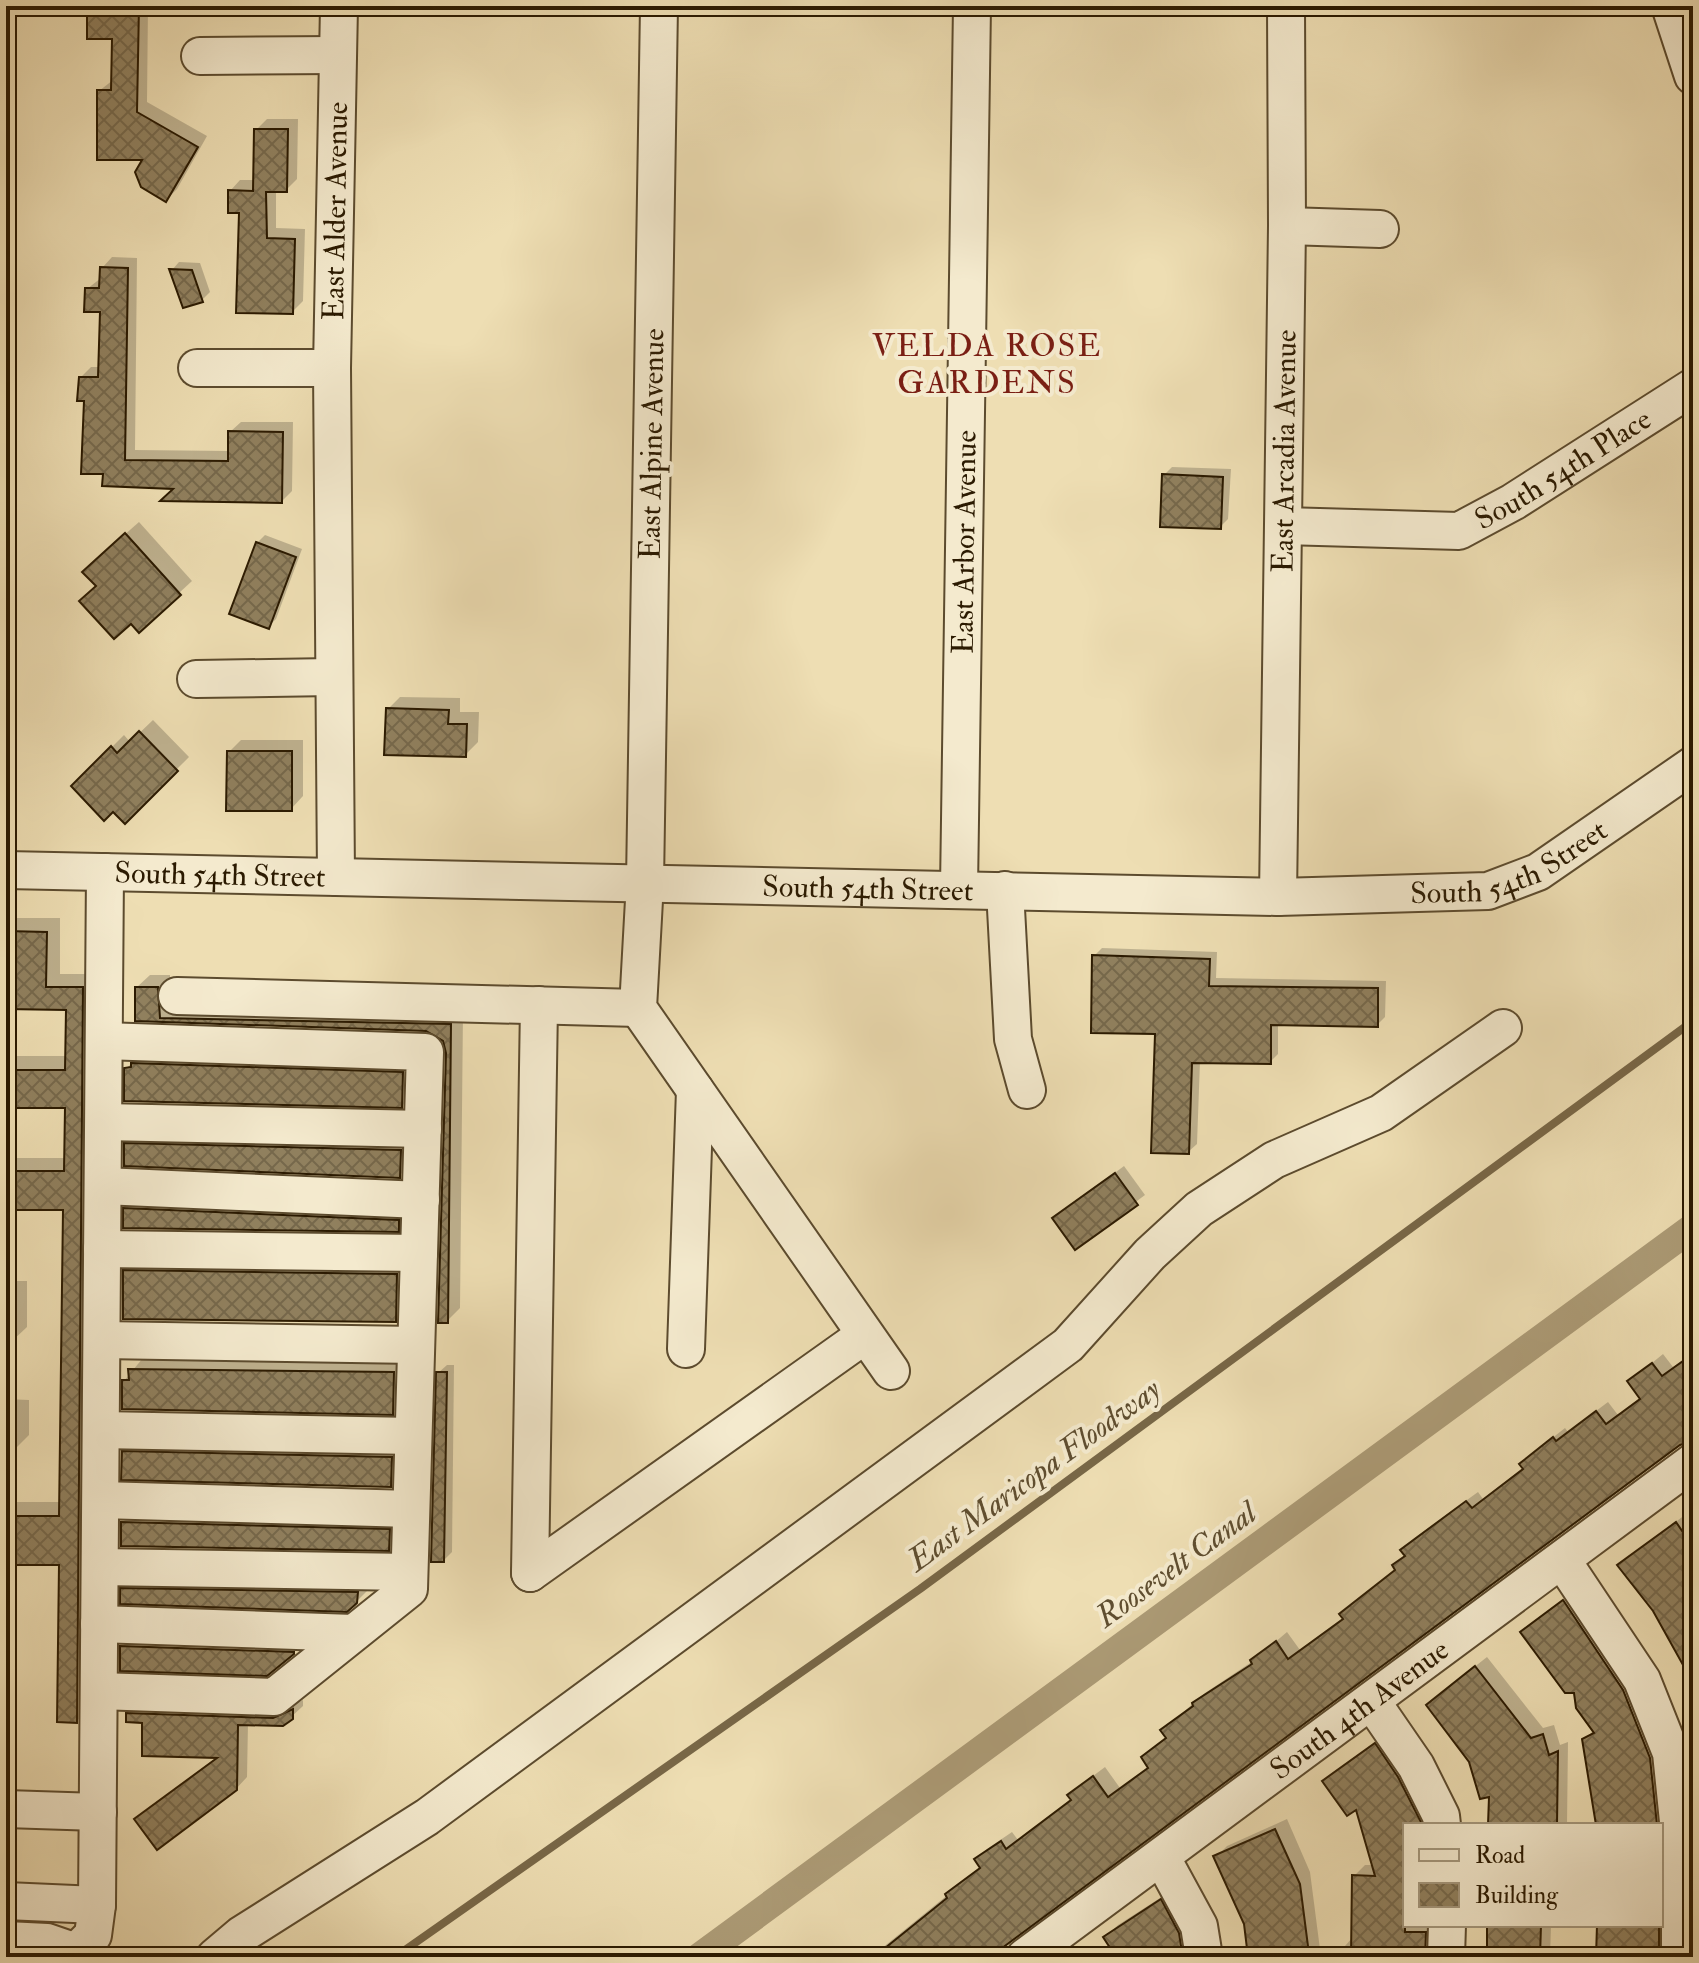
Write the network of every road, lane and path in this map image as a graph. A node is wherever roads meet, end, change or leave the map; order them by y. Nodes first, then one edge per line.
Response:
1 (339, 6) edge
2 (659, 6) edge
3 (972, 6) edge
4 (1286, 6) edge
5 (1670, 6) edge
6 (338, 55) junction
7 (200, 56) dead end
8 (1693, 76) edge
9 (1287, 226) junction
10 (1380, 229) dead end
11 (197, 368) dead end
12 (332, 368) junction
13 (1693, 387) edge
14 (1284, 526) junction
15 (333, 677) junction
16 (196, 679) dead end
17 (1693, 765) edge
18 (6, 870) edge
19 (105, 872) junction
20 (336, 877) junction
21 (645, 882) junction
22 (959, 888) junction
23 (1005, 890) junction
24 (1278, 897) junction
25 (177, 996) dead end
26 (539, 1005) junction
27 (638, 1008) junction
28 (1503, 1028) dead end
29 (104, 1041) junction
30 (695, 1090) junction
31 (1027, 1090) dead end
32 (104, 1122) junction
33 (423, 1129) junction
34 (103, 1186) junction
35 (421, 1200) junction
36 (102, 1249) junction
37 (419, 1253) junction
38 (865, 1335) junction
39 (102, 1340) junction
40 (416, 1345) junction
41 (686, 1349) dead end
42 (891, 1371) dead end
43 (101, 1430) junction
44 (413, 1436) junction
45 (1693, 1462) edge
46 (101, 1500) junction
47 (411, 1509) junction
48 (1562, 1560) junction
49 (100, 1567) junction
50 (409, 1572) junction
51 (99, 1624) junction
52 (353, 1633) junction
53 (99, 1691) junction
54 (1372, 1702) junction
55 (6, 1809) edge
56 (98, 1812) junction
57 (1442, 1823) edge
58 (1162, 1858) junction
59 (6, 1901) edge
60 (97, 1905) junction
61 (1447, 1927) edge
62 (6, 1940) edge
63 (73, 1955) edge
64 (215, 1957) edge
65 (1025, 1957) edge
66 (1204, 1957) edge
67 (1446, 1957) edge
68 (1680, 1957) edge

1 - 6 street, East Alder Avenue
2 - 21 street, East Alpine Avenue
3 - 22 street, East Arbor Avenue
4 - 9 street, East Arcadia Avenue
5 - 8 street
6 - 7 street
6 - 12 street, East Alder Avenue
9 - 10 street
9 - 14 street, East Arcadia Avenue
11 - 12 street
12 - 15 street, East Alder Avenue
13 - 14 street, South 54th Place
14 - 24 street, East Arcadia Avenue
15 - 16 street
15 - 20 street, East Alder Avenue
17 - 24 street, South 54th Street
18 - 19 street, South 54th Street
19 - 20 street, South 54th Street
19 - 29 street
20 - 21 street, South 54th Street
21 - 22 street, South 54th Street
21 - 27 street, East Alpine Avenue
22 - 23 street, South 54th Street
23 - 24 street, South 54th Street
23 - 31 street
25 - 26 street
26 - 27 street
26 - 38 street
27 - 30 street
28 - 64 street
29 - 32 street
29 - 33 street
30 - 38 street
30 - 41 street
32 - 33 street
32 - 34 street
33 - 35 street
34 - 35 street
34 - 36 street
35 - 37 street
36 - 37 street
36 - 39 street
37 - 40 street
38 - 42 street
39 - 40 street
39 - 43 street
40 - 44 street
43 - 44 street
43 - 46 street
44 - 47 street
45 - 48 street, South 4th Avenue
46 - 47 street
46 - 49 street
47 - 50 street
48 - 54 street, South 4th Avenue
48 - 68 street
49 - 50 street
49 - 51 street
50 - 52 street
51 - 52 street
51 - 53 street
52 - 53 street
53 - 56 street
54 - 57 street
54 - 58 street, South 4th Avenue
55 - 56 street
56 - 60 street
58 - 65 street, South 4th Avenue
58 - 66 street
59 - 60 street
60 - 63 street
61 - 67 street
62 - 63 street

